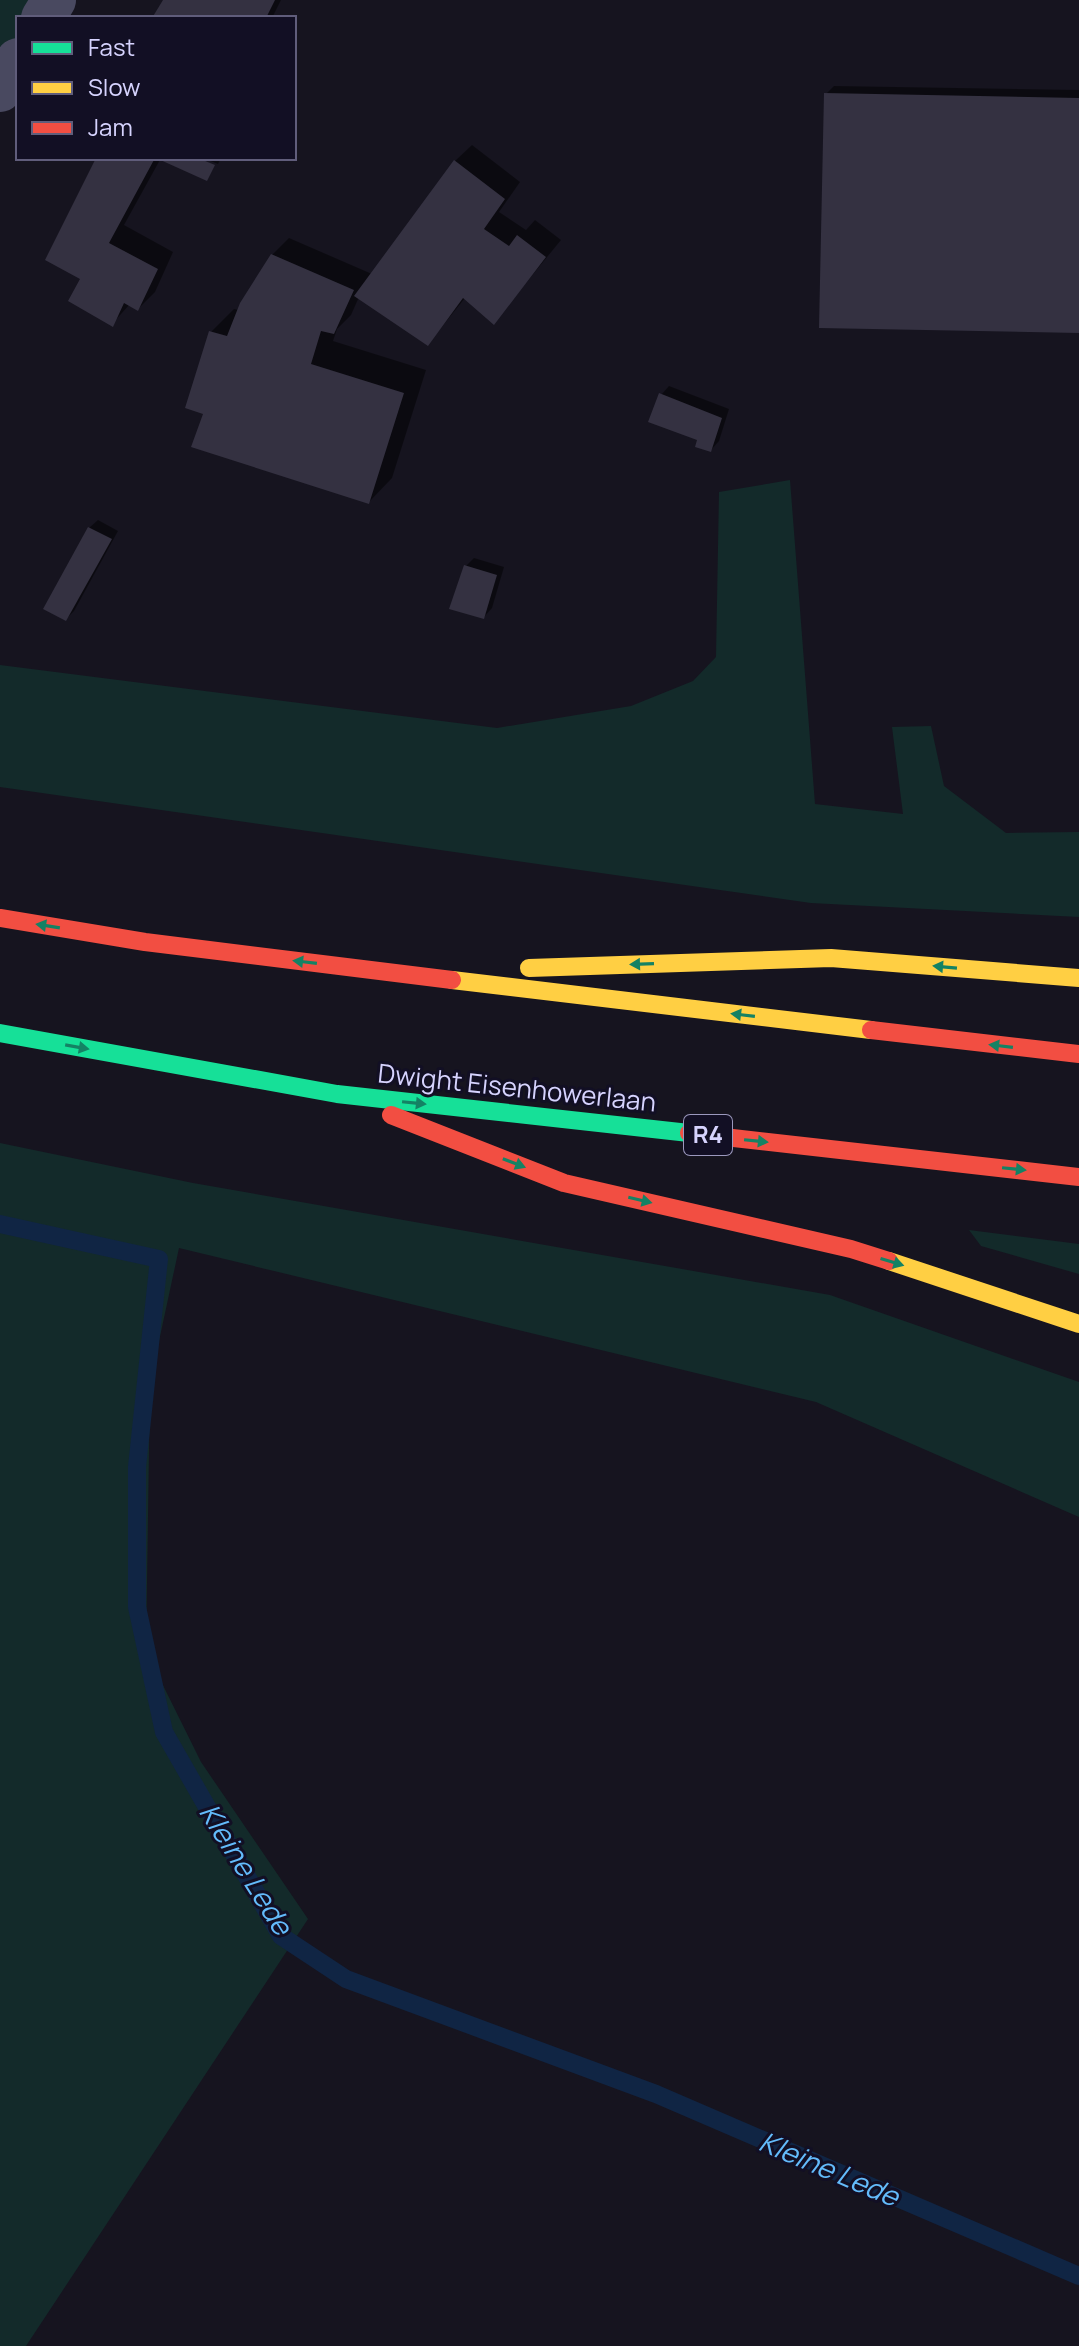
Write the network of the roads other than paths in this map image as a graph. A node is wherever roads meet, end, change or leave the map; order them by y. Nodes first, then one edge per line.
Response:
1 (16, 63) edge
2 (0, 90) edge
3 (0, 918) edge
4 (383, 972) junction
5 (1079, 978) edge
6 (0, 1033) edge
7 (1079, 1054) edge
8 (337, 1094) junction
9 (1079, 1177) edge
10 (1079, 1324) edge

1 - 2 street
4 -> 3 highway
5 -> 4 highway
7 -> 4 highway
6 -> 8 highway, Dwight Eisenhowerlaan / R4
8 -> 9 highway, Dwight Eisenhowerlaan / R4
8 -> 10 highway

